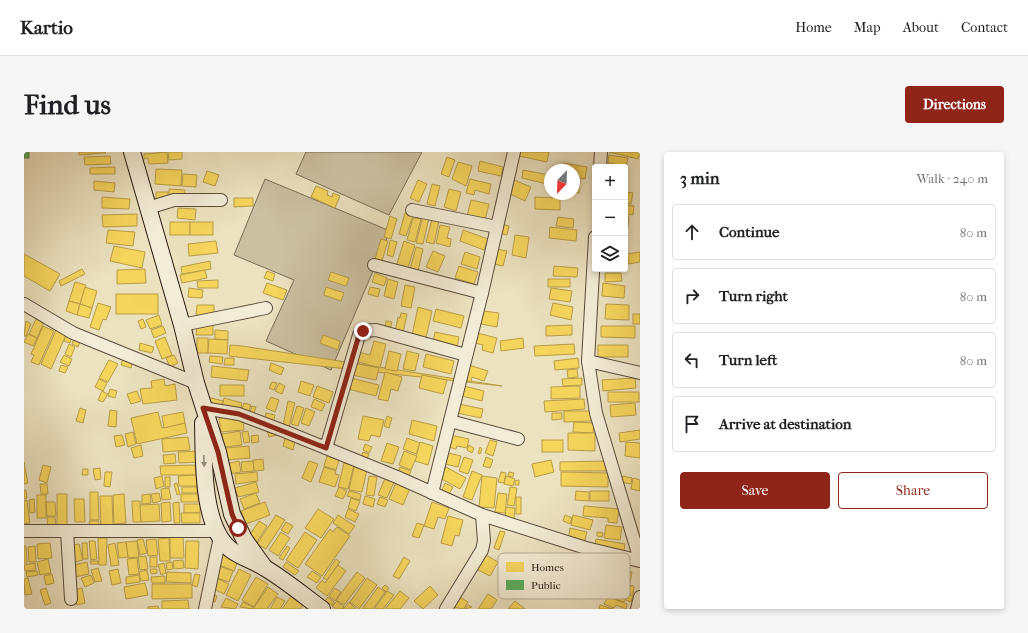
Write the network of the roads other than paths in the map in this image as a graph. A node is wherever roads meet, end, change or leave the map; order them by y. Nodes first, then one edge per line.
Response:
1 (132, 152) edge
2 (514, 152) edge
3 (601, 152) edge
4 (600, 164) edge
5 (222, 200) dead end
6 (148, 208) junction
7 (412, 210) dead end
8 (496, 227) junction
9 (374, 265) dead end
10 (593, 272) edge
11 (482, 293) junction
12 (24, 304) edge
13 (266, 308) dead end
14 (182, 324) junction
15 (466, 355) junction
16 (588, 361) junction
17 (640, 373) edge
18 (196, 383) junction
19 (203, 408) junction
20 (450, 421) junction
21 (518, 439) dead end
22 (326, 448) junction
23 (432, 493) junction
24 (482, 515) junction
25 (235, 521) junction
26 (217, 530) junction
27 (24, 531) edge
28 (67, 531) junction
29 (608, 553) edge
30 (630, 558) edge
31 (640, 560) edge
32 (264, 567) junction
33 (640, 597) edge
34 (71, 599) dead end
35 (205, 609) edge
36 (322, 609) edge
37 (446, 609) edge
38 (637, 609) edge

1 - 6 main road
2 - 8 street
3 - 4 street
5 - 6 street
6 - 14 main road
7 - 8 street
8 - 11 street
9 - 11 street
10 - 16 street
11 - 15 street
12 - 18 street
13 - 14 street
14 - 18 main road
15 - 20 street
15 - 22 street
16 - 17 street
16 - 31 street
18 - 19 main road
19 - 22 street
19 - 25 main road
19 -> 26 main road
20 - 21 street
20 - 23 street
22 - 23 street
23 - 24 street
24 - 29 street
24 - 37 street
25 - 26 main road
25 - 26 main road
25 - 32 main road
26 - 28 street
26 - 32 main road
26 - 35 street
27 - 28 street
28 - 34 street
30 - 31 street
32 - 36 main road
33 - 38 street

